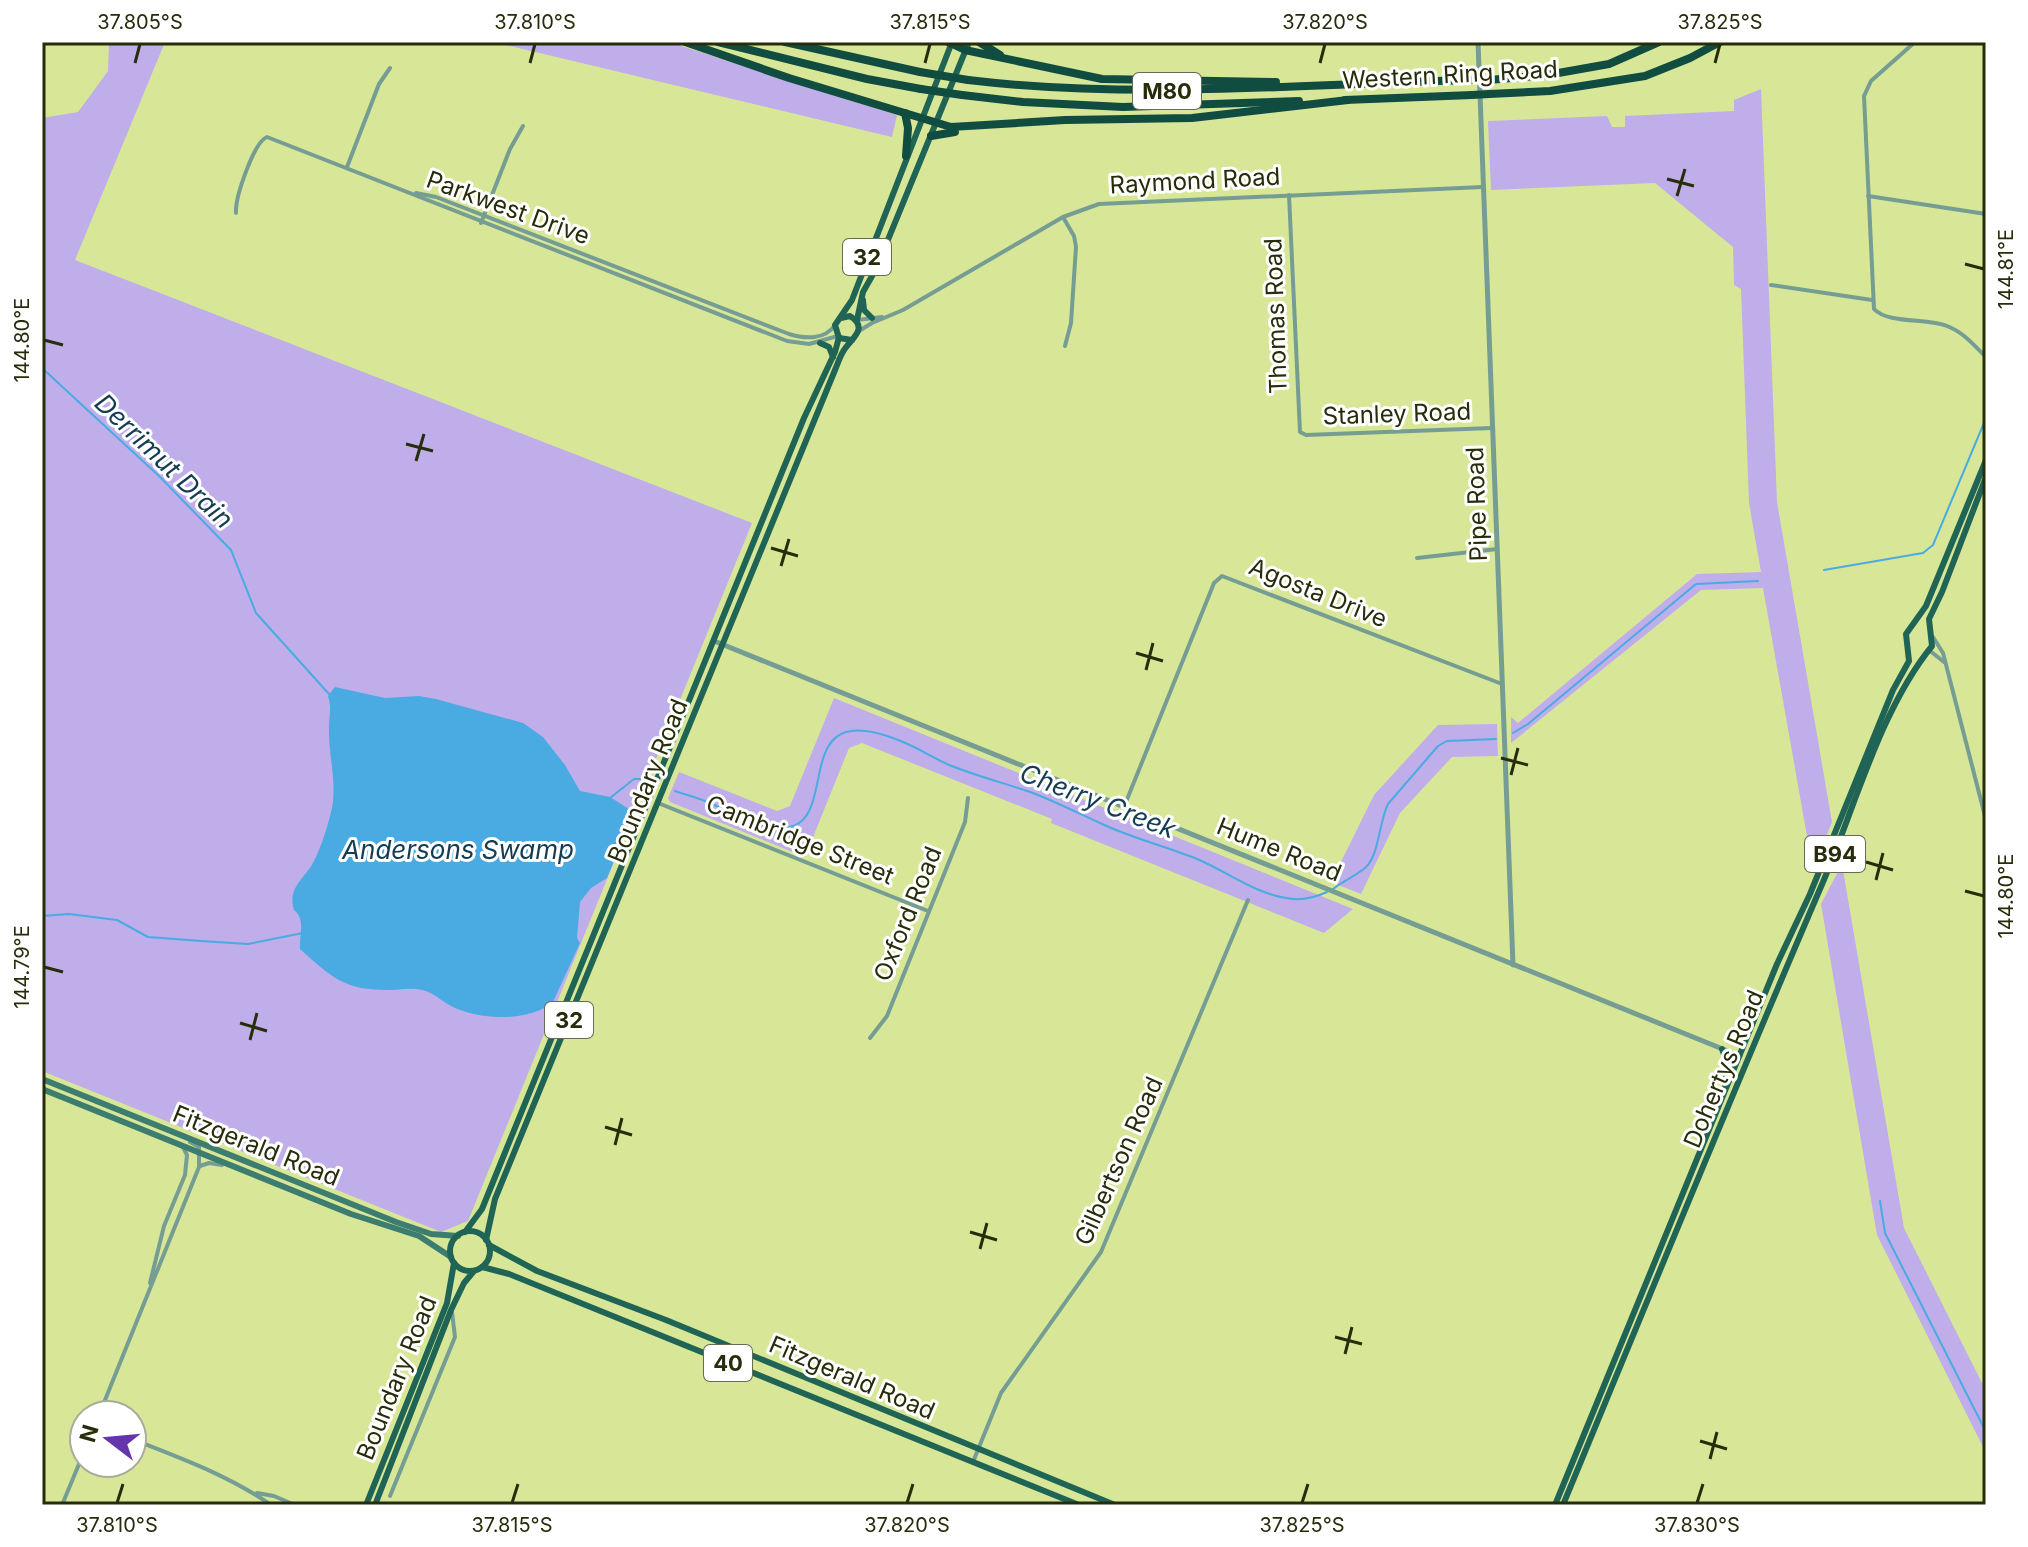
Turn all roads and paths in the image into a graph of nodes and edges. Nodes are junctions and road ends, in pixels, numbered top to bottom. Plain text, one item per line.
1 (685, 42) edge
2 (718, 42) edge
3 (785, 42) edge
4 (979, 42) edge
5 (1478, 42) edge
6 (1650, 42) edge
7 (1659, 42) edge
8 (1709, 42) edge
9 (1720, 42) edge
10 (1915, 42) edge
11 (950, 43) edge
12 (967, 46) edge
13 (1012, 60) junction
14 (1609, 64) junction
15 (390, 68) dead end
16 (1613, 81) junction
17 (1328, 84) junction
18 (1348, 100) junction
19 (905, 113) junction
20 (921, 118) junction
21 (936, 124) junction
22 (523, 126) dead end
23 (979, 127) junction
24 (931, 136) junction
25 (906, 156) junction
26 (347, 167) junction
27 (1483, 187) junction
28 (410, 192) junction
29 (1289, 195) junction
30 (1868, 196) junction
31 (236, 213) dead end
32 (1986, 214) edge
33 (484, 216) junction
34 (1063, 217) junction
35 (481, 223) junction
36 (1771, 285) dead end
37 (863, 292) junction
38 (1872, 300) junction
39 (726, 314) junction
40 (888, 316) junction
41 (841, 318) junction
42 (872, 318) junction
43 (857, 320) junction
44 (835, 325) junction
45 (859, 331) junction
46 (838, 337) junction
47 (852, 340) junction
48 (820, 343) junction
49 (1065, 346) dead end
50 (833, 357) junction
51 (1986, 357) edge
52 (1492, 428) junction
53 (1303, 434) joint
54 (1986, 460) edge
55 (1986, 477) edge
56 (1497, 549) junction
57 (1417, 558) dead end
58 (1911, 629) junction
59 (1931, 634) junction
60 (714, 641) junction
61 (723, 645) junction
62 (1908, 649) junction
63 (1928, 651) junction
64 (1945, 664) junction
65 (1502, 684) junction
66 (968, 798) dead end
67 (649, 799) junction
68 (658, 803) junction
69 (1124, 807) junction
70 (1986, 820) edge
71 (1248, 900) dead end
72 (928, 911) junction
73 (1513, 965) junction
74 (870, 1038) dead end
75 (1722, 1049) junction
76 (1744, 1058) junction
77 (42, 1079) edge
78 (42, 1089) edge
79 (1717, 1112) junction
80 (172, 1132) junction
81 (182, 1145) junction
82 (200, 1152) junction
83 (233, 1166) junction
84 (199, 1167) junction
85 (164, 1226) junction
86 (175, 1229) junction
87 (462, 1234) junction
88 (487, 1242) junction
89 (453, 1260) junction
90 (478, 1269) junction
91 (147, 1297) junction
92 (451, 1310) junction
93 (1624, 1345) junction
94 (732, 1347) junction
95 (726, 1363) junction
96 (106, 1399) edge
97 (148, 1445) edge
98 (977, 1449) junction
99 (1579, 1458) junction
100 (973, 1462) junction
101 (402, 1467) junction
102 (389, 1469) junction
103 (73, 1479) edge
104 (255, 1493) junction
105 (390, 1496) dead end
106 (62, 1505) edge
107 (271, 1505) edge
108 (295, 1505) edge
109 (366, 1505) edge
110 (375, 1505) edge
111 (1079, 1505) edge
112 (1115, 1505) edge
113 (1555, 1505) edge
114 (1563, 1505) edge

1 - 19 highway
2 - 18 highway, Western Ring Road / M80, bridge
3 - 17 highway, Western Ring Road / M80, bridge
4 - 13 highway
5 - 27 street, Pipe Road
6 - 14 highway
7 - 14 highway
8 - 16 highway
9 - 16 highway
10 - 30 street
11 - 12 highway
11 - 20 main road, 32
12 - 13 highway
12 - 21 main road, 32
13 - 17 highway
14 - 17 highway, Western Ring Road / M80, bridge
15 - 26 street
16 - 18 highway, Western Ring Road / M80, bridge
18 - 23 highway
19 - 20 highway
19 - 25 highway
20 - 21 highway
20 - 25 main road, 32
21 - 23 highway
21 - 24 main road, 32
22 - 33 street
23 - 24 highway
24 - 37 main road, 32
25 - 41 main road, 32
26 - 28 street
26 - 31 street
27 - 29 street, Raymond Road
27 - 52 street, Pipe Road
28 - 33 street, Parkwest Drive
28 - 35 street, Parkwest Drive
29 - 34 street, Raymond Road
29 - 53 street, Thomas Road
30 - 32 street
30 - 38 street
33 - 35 street
33 - 39 street, Parkwest Drive
34 - 40 street, Raymond Road
34 - 49 street
35 - 39 street, Parkwest Drive
36 - 38 street
37 - 42 main road
37 - 43 main road, 32
38 - 51 street
39 - 44 street, Parkwest Drive
39 - 48 street, Parkwest Drive
40 - 42 street, Raymond Road
40 - 45 street, Raymond Road
41 - 43 main road
41 - 44 main road, 32
42 - 43 street, Raymond Road
43 - 45 main road, 32
44 - 46 main road
45 - 47 main road, 32
46 - 47 main road
46 - 48 street, Parkwest Drive
46 - 50 main road, Boundary Road / 32
47 - 61 main road, Boundary Road / 32
48 - 50 main road
50 - 60 main road, Boundary Road / 32
52 - 53 street, Stanley Road
52 - 56 street, Pipe Road
54 - 58 main road, B94
55 - 59 main road, B94
56 - 57 street
56 - 65 street, Pipe Road
58 - 59 main road
58 - 62 main road, B94
59 - 63 main road, B94
59 - 64 street
60 - 61 street, Hume Road
60 - 67 main road, Boundary Road / 32
61 - 68 main road, Boundary Road / 32
61 - 69 street, Hume Road
62 - 63 main road
62 - 76 main road, Dohertys Road / B94
63 - 64 street
63 - 76 main road, Dohertys Road / B94
64 - 70 street
65 - 69 street, Agosta Drive
65 - 73 street, Pipe Road
66 - 72 street, Oxford Road
67 - 68 main road
67 - 87 main road, Boundary Road / 32
68 - 72 street, Cambridge Street
68 - 88 main road, Boundary Road / 32
69 - 73 street, Hume Road
71 - 98 street, Gilbertson Road
72 - 74 street, Oxford Road
73 - 75 street, Hume Road
75 - 76 street, Hume Road
75 - 79 main road
76 - 79 main road, Dohertys Road / B94
76 - 93 main road, Dohertys Road / B94
77 - 80 main road, Fitzgerald Road
78 - 81 main road, Fitzgerald Road
79 - 93 main road, Dohertys Road / B94
80 - 82 street
80 - 87 main road, Fitzgerald Road
81 - 82 main road, Fitzgerald Road
81 - 85 street
82 - 83 main road, Fitzgerald Road
82 - 84 street
83 - 84 street
83 - 89 main road, Fitzgerald Road
84 - 86 street
85 - 86 street
85 - 91 street
86 - 91 street
87 - 88 main road, 40
87 - 89 main road
88 - 90 main road
88 - 94 main road, Fitzgerald Road / 40
89 - 90 main road, 40
89 - 109 main road, Boundary Road
90 - 92 main road, Boundary Road
90 - 95 main road, Fitzgerald Road / 40
91 - 96 street
92 - 101 street, Boundary Road
92 - 102 main road, Boundary Road
93 - 99 main road, Dohertys Road / B94
94 - 95 main road
94 - 98 main road, Fitzgerald Road / 40
95 - 100 main road, Fitzgerald Road / 40
97 - 104 street
98 - 100 street, Gilbertson Road
98 - 112 main road, Fitzgerald Road / 40
99 - 113 main road, Dohertys Road / B94
99 - 114 main road, Dohertys Road / B94
100 - 111 main road, Fitzgerald Road / 40
101 - 102 street, Boundary Road
101 - 105 street, Boundary Road
102 - 110 main road, Boundary Road
103 - 106 street
104 - 107 street
104 - 108 street

